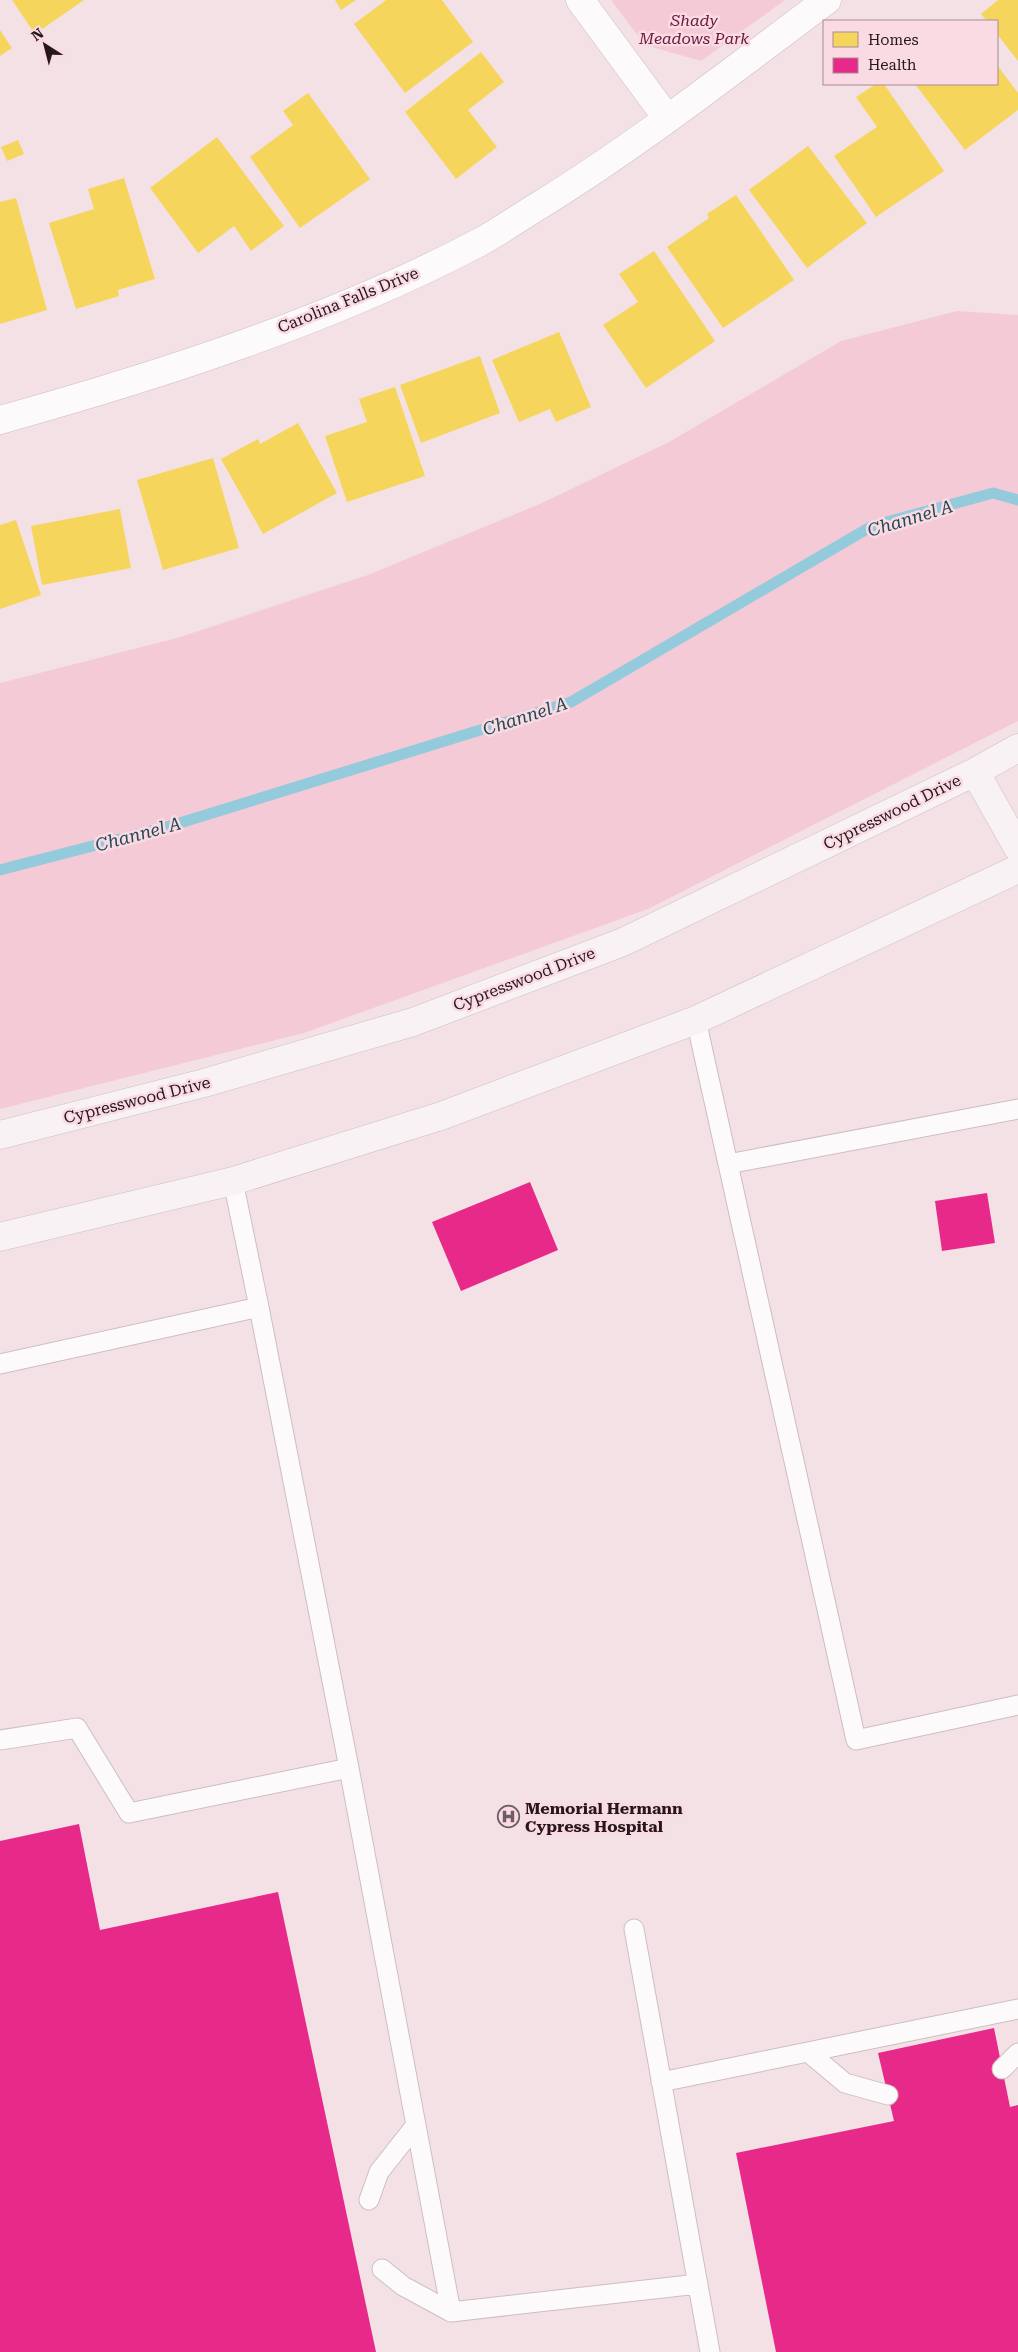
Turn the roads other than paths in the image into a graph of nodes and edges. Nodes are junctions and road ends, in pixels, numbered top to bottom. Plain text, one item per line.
1 (580, 0) edge
2 (827, 0) edge
3 (667, 118) junction
4 (0, 420) edge
5 (1018, 748) edge
6 (975, 772) junction
7 (1018, 848) edge
8 (1018, 869) edge
9 (696, 1020) junction
10 (1018, 1110) edge
11 (0, 1135) edge
12 (728, 1164) junction
13 (233, 1181) junction
14 (0, 1237) edge
15 (259, 1307) junction
16 (0, 1364) edge
17 (1018, 1705) edge
18 (0, 1740) edge
19 (349, 1768) junction
20 (634, 1928) dead end
21 (1018, 2009) edge
22 (808, 2052) junction
23 (1018, 2053) edge
24 (1002, 2069) dead end
25 (662, 2082) junction
26 (888, 2095) dead end
27 (416, 2125) junction
28 (369, 2200) dead end
29 (382, 2269) dead end
30 (698, 2284) junction
31 (451, 2312) junction
32 (710, 2352) edge

1 - 3 street
2 - 3 street, Carolina Falls Drive
3 - 4 street, Carolina Falls Drive
5 - 6 main road, Cypresswood Drive
6 - 7 main road
6 - 11 main road, Cypresswood Drive
8 - 9 main road
9 - 12 lane
9 - 13 main road
10 - 12 lane
12 - 17 lane
13 - 14 main road
13 - 15 lane
15 - 16 lane
15 - 19 lane
18 - 19 lane
19 - 27 lane
20 - 25 lane
21 - 22 lane
22 - 25 lane
22 - 26 lane
23 - 24 lane
25 - 30 lane
27 - 28 lane
27 - 31 lane
29 - 31 lane
30 - 31 lane
30 - 32 lane

